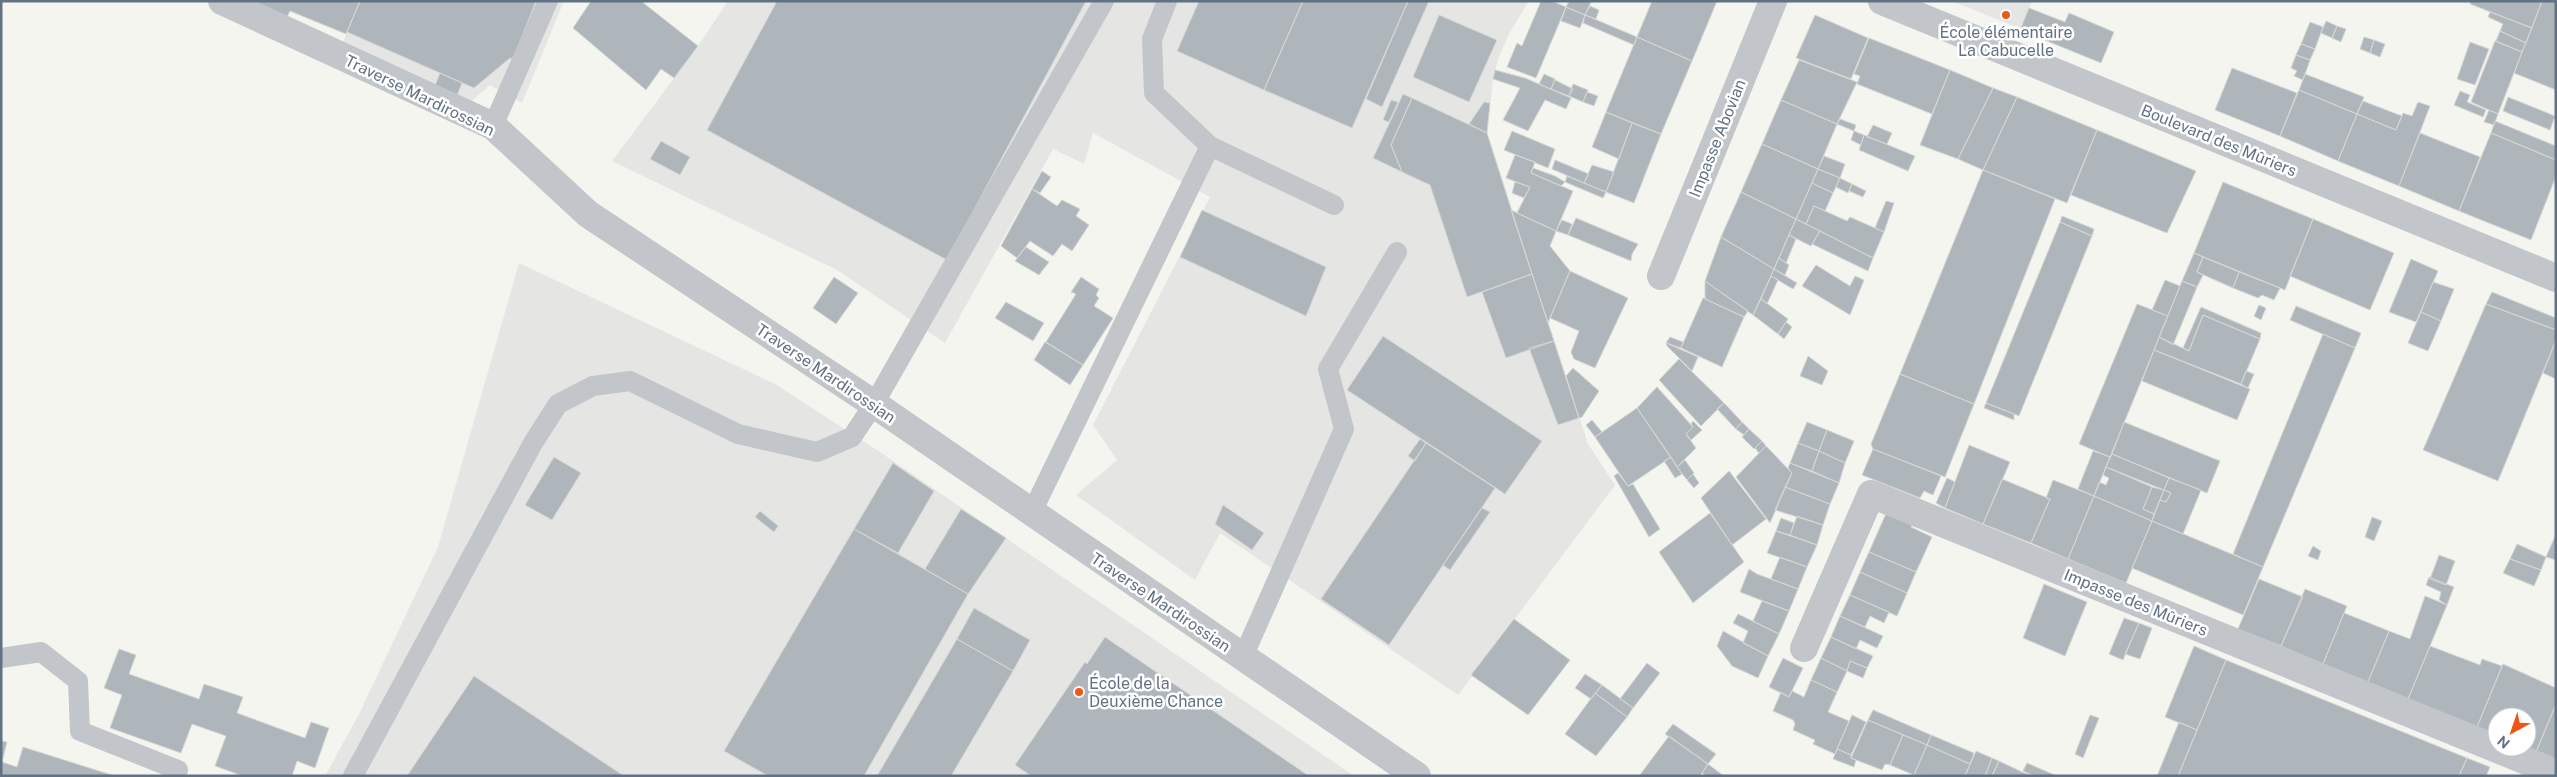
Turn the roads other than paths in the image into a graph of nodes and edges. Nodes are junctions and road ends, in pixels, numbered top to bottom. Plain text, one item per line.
1 (222, 1) edge
2 (548, 1) edge
3 (1104, 1) edge
4 (1167, 1) edge
5 (1773, 1) edge
6 (1882, 1) edge
7 (493, 126) junction
8 (1210, 146) junction
9 (1334, 205) dead end
10 (1397, 252) dead end
11 (1661, 276) dead end
12 (2556, 278) edge
13 (874, 404) junction
14 (1031, 514) junction
15 (1804, 648) dead end
16 (1243, 657) junction
17 (1, 658) edge
18 (2556, 772) edge
19 (176, 776) edge
20 (353, 776) edge
21 (1417, 776) edge

1 - 7 street, Traverse Mardirossian
2 - 7 lane
3 - 13 lane
4 - 8 lane
5 - 11 street, Impasse Abovian
6 - 12 street, Boulevard des Mûriers
7 - 13 street, Traverse Mardirossian
8 - 9 lane
8 - 14 lane
10 - 16 lane
13 - 14 street, Traverse Mardirossian
13 - 20 lane
14 - 16 street, Traverse Mardirossian
15 - 18 street, Impasse des Mûriers
16 - 21 street, Traverse Mardirossian
17 - 19 lane

